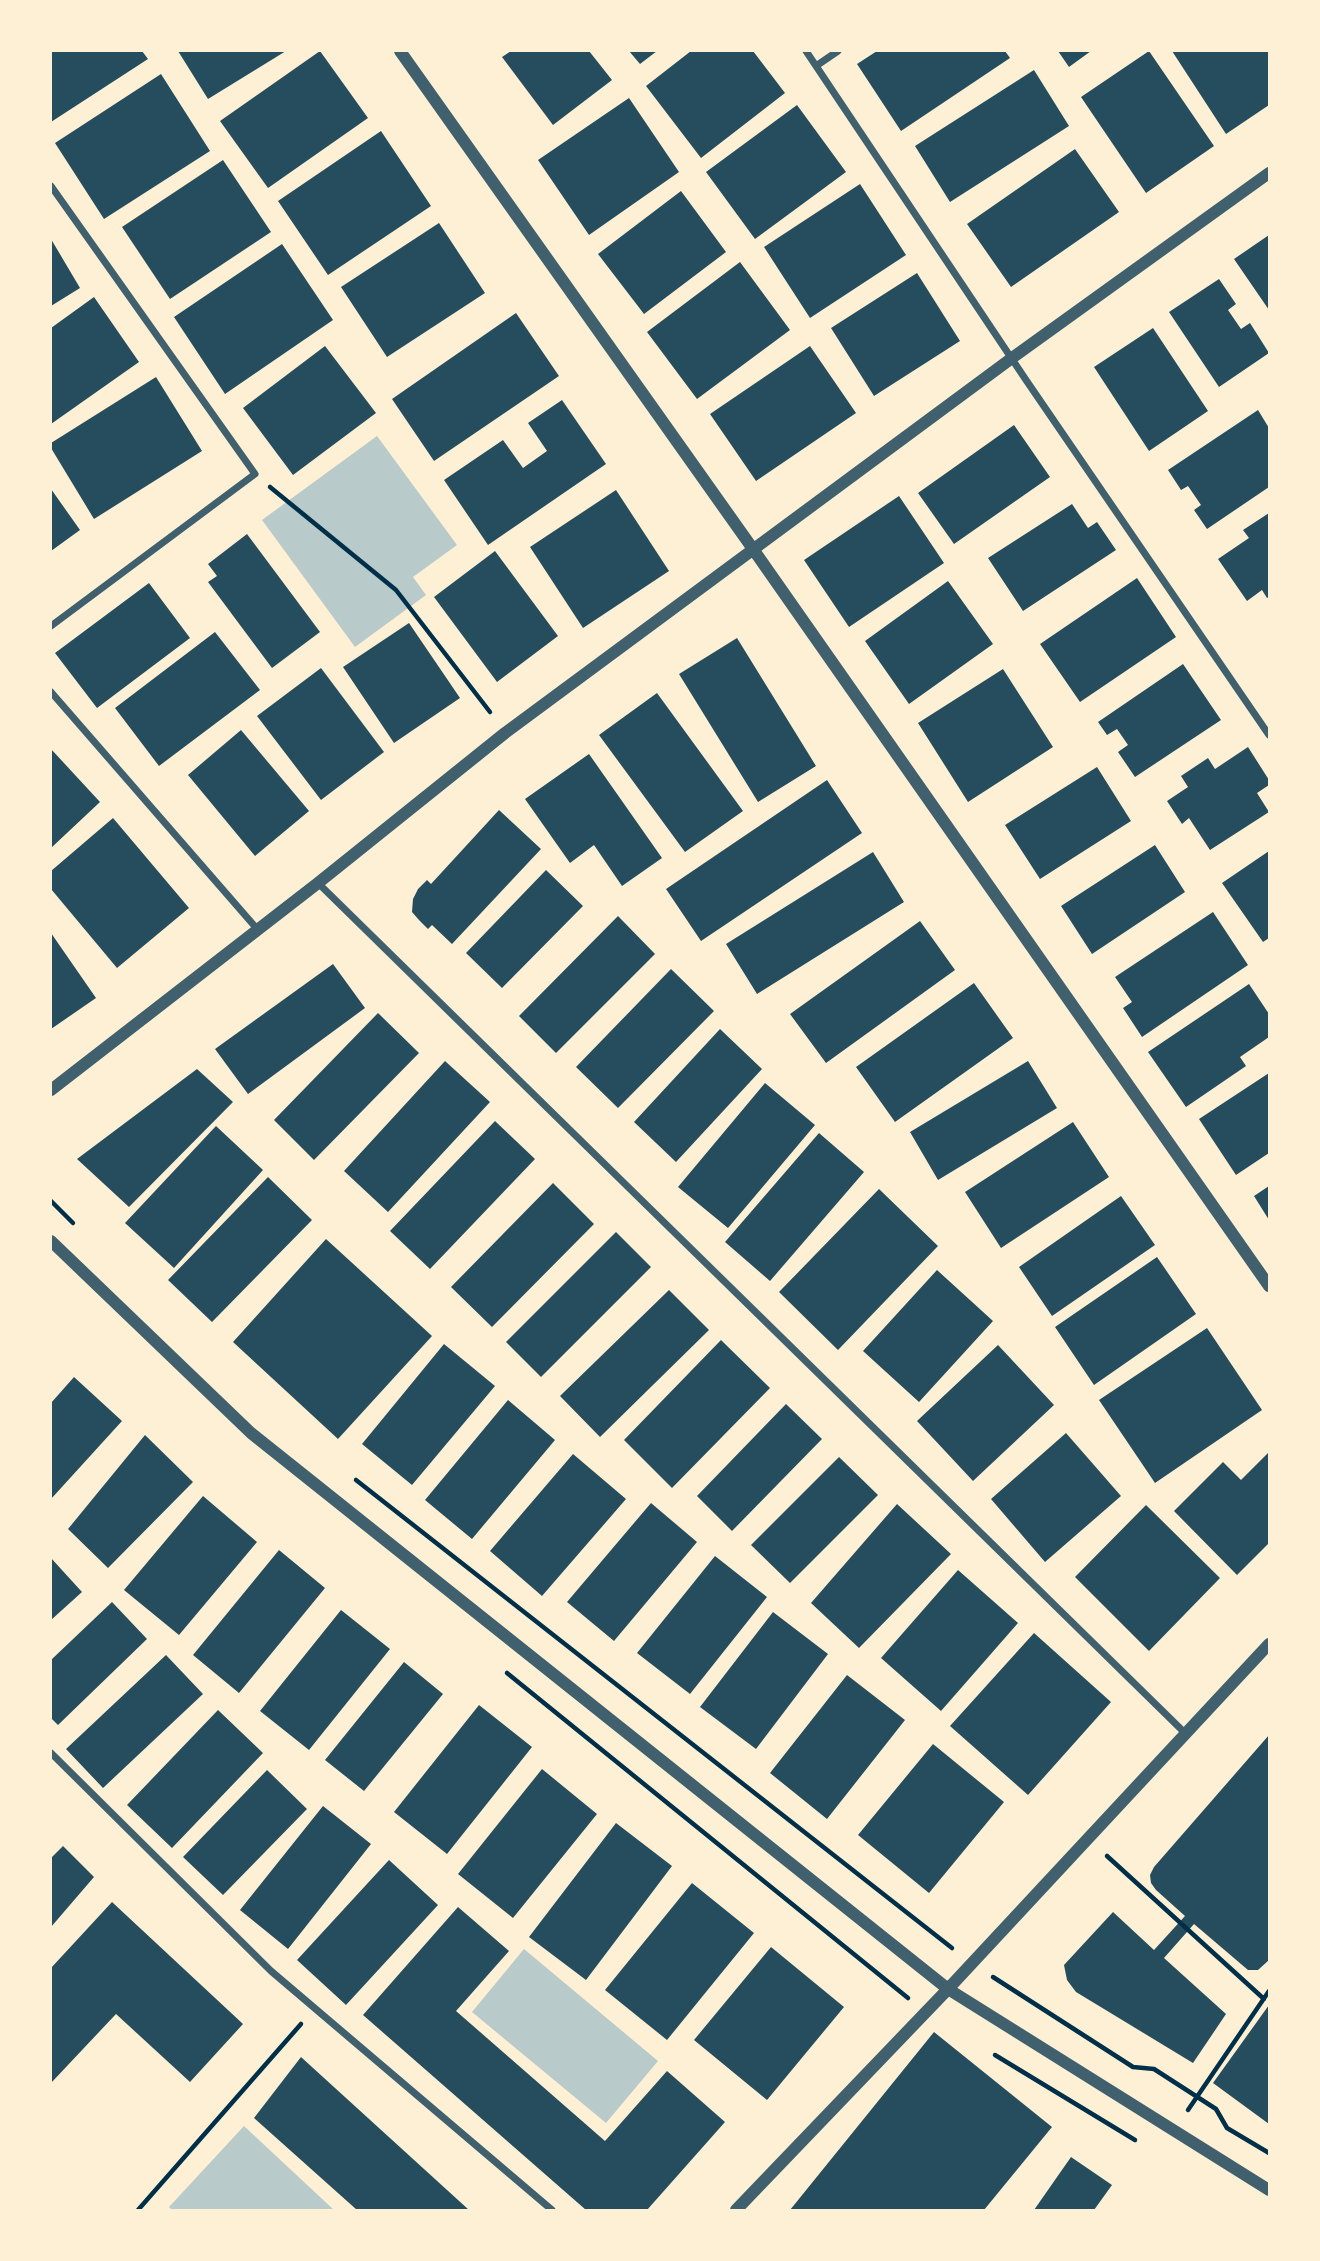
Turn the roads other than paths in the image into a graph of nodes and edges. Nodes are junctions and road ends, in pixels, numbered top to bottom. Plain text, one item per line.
1 (400, 51) edge
2 (806, 51) edge
3 (838, 51) edge
4 (816, 66) junction
5 (1269, 173) edge
6 (51, 187) edge
7 (1012, 358) junction
8 (753, 549) junction
9 (51, 626) edge
10 (51, 692) edge
11 (1269, 735) edge
12 (318, 883) junction
13 (258, 930) junction
14 (51, 1090) edge
15 (51, 1241) edge
16 (1269, 1286) edge
17 (1269, 1644) edge
18 (1185, 1734) junction
19 (51, 1753) edge
20 (948, 1989) junction
21 (1269, 2190) edge
22 (552, 2210) edge
23 (736, 2210) edge

1 - 8 street
2 - 4 street
3 - 4 street
4 - 7 street
5 - 7 street
6 - 9 street
7 - 8 street
7 - 11 street
8 - 12 street
8 - 16 street
10 - 13 street
12 - 13 street
12 - 18 street
13 - 14 street
15 - 20 street
17 - 18 street
18 - 20 street
19 - 22 street
20 - 21 street
20 - 23 street

